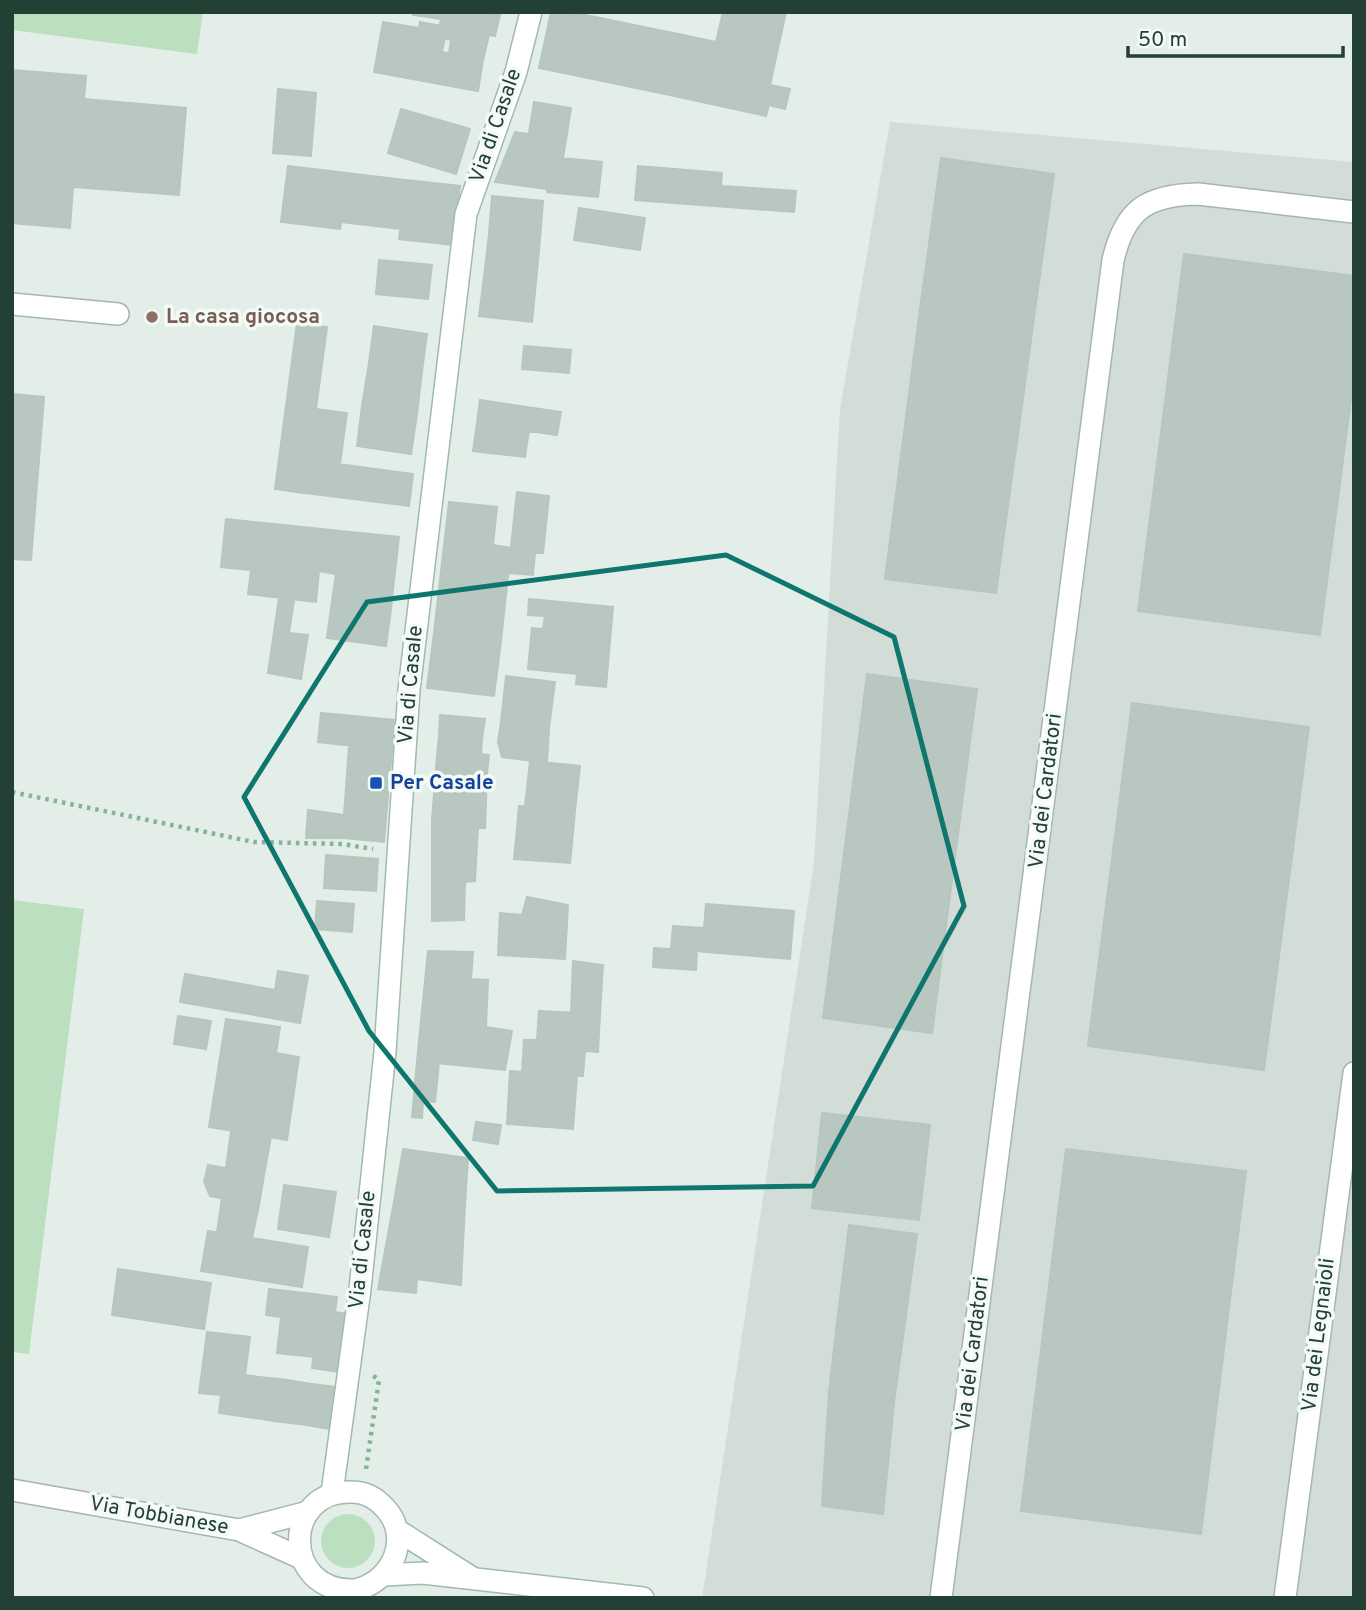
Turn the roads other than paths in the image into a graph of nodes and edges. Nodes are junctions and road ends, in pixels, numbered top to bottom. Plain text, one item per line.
1 (531, 12) edge
2 (1354, 212) edge
3 (12, 304) edge
4 (118, 314) dead end
5 (1354, 1073) edge
6 (12, 1490) edge
7 (332, 1493) junction
8 (308, 1512) junction
9 (239, 1530) junction
10 (397, 1530) junction
11 (307, 1567) junction
12 (384, 1575) junction
13 (473, 1578) junction
14 (353, 1594) edge
15 (313, 1598) edge
16 (643, 1598) edge
17 (941, 1598) edge
18 (1285, 1598) edge

1 - 7 street, Via di Casale
2 - 17 street, Via dei Cardatori
3 - 4 street
5 - 18 street, Via dei Legnaioli
6 - 9 street, Via Tobbianese
7 - 8 street
7 - 10 street
8 - 9 street
8 - 11 street
9 - 11 street, Via Tobbianese
10 - 12 street
10 - 13 street
11 - 14 street
11 - 15 street
12 - 13 street
12 - 14 street
13 - 16 street

